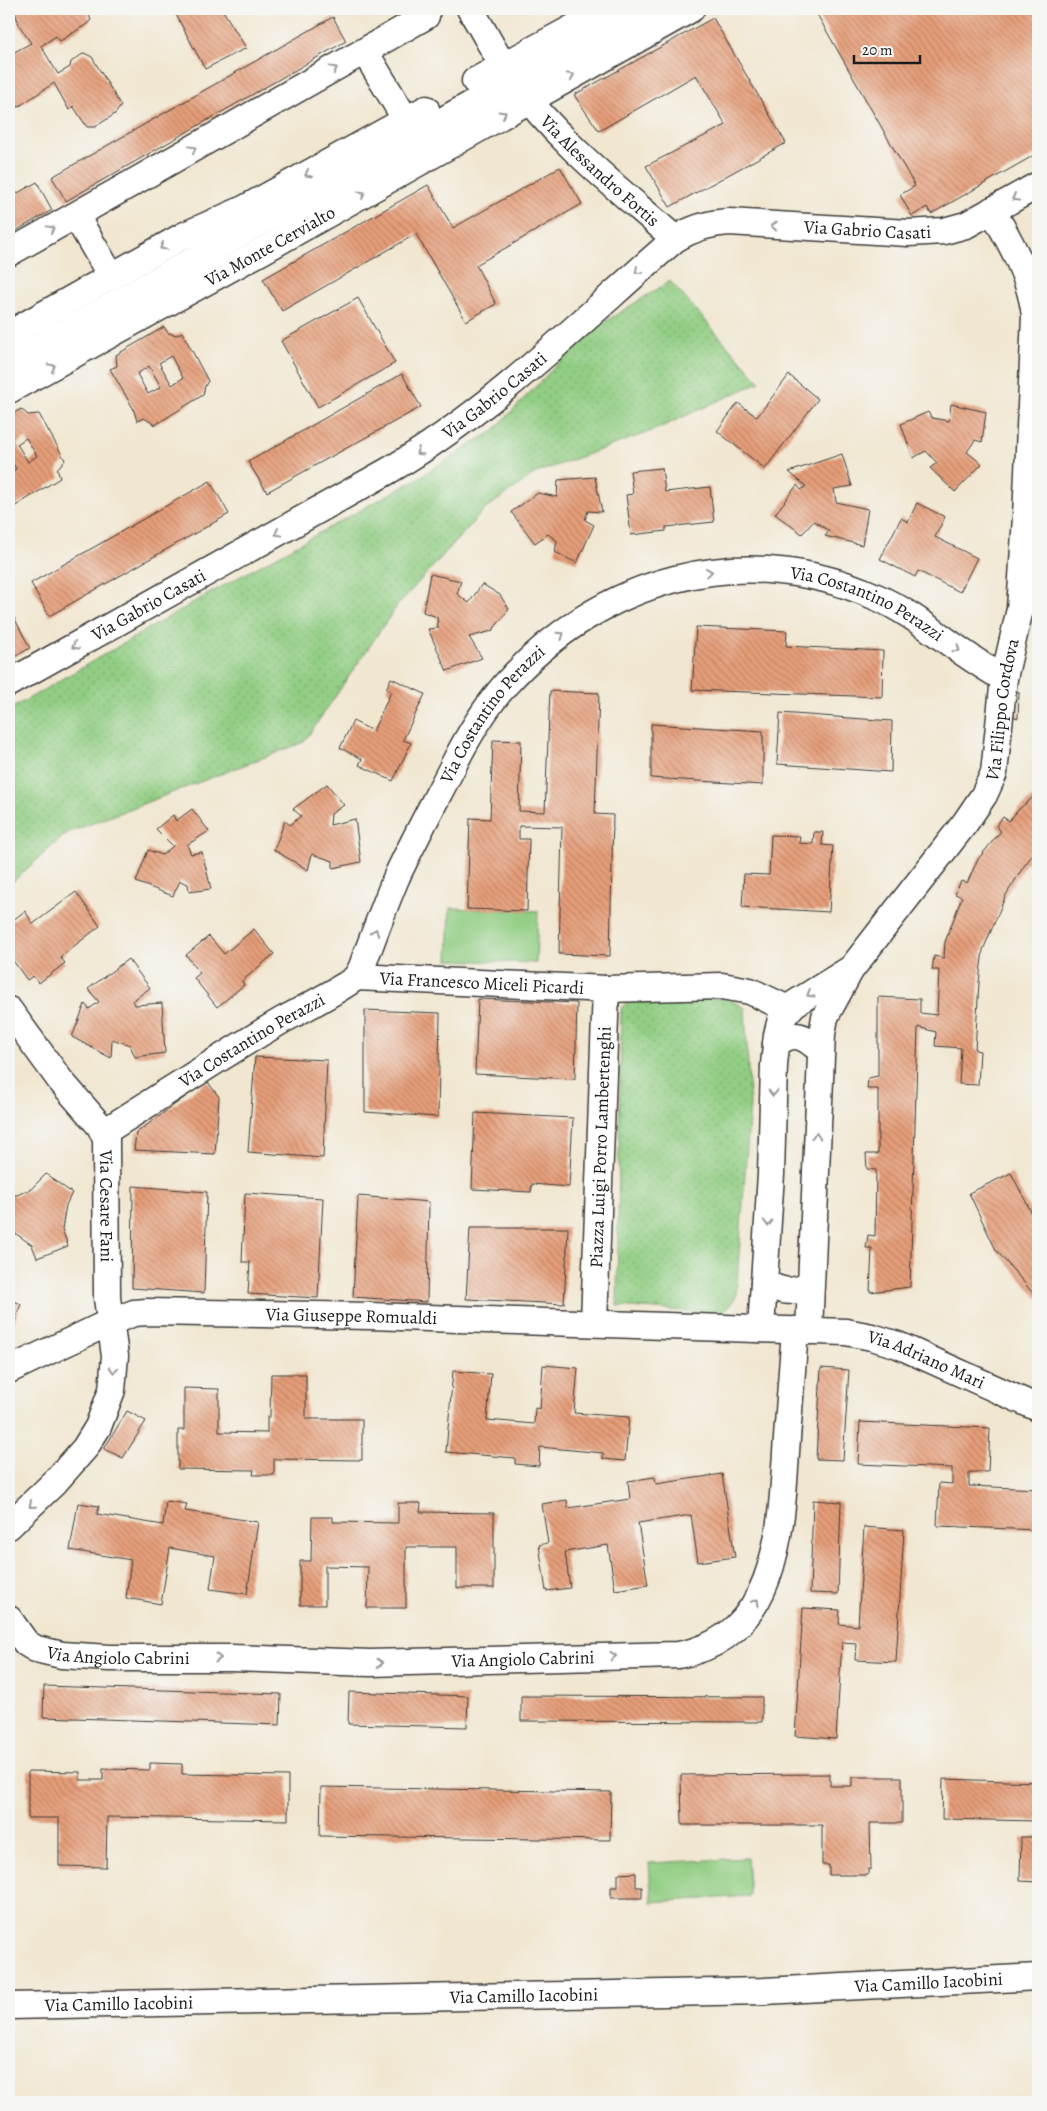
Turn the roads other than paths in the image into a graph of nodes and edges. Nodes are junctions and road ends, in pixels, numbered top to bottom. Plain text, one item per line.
1 (470, 9) edge
2 (608, 9) edge
3 (653, 9) edge
4 (691, 9) edge
5 (426, 16) dead end
6 (365, 52) junction
7 (515, 82) junction
8 (406, 120) junction
9 (1038, 185) edge
10 (992, 210) junction
11 (76, 216) junction
12 (675, 239) junction
13 (9, 253) edge
14 (110, 276) junction
15 (9, 334) edge
16 (9, 363) edge
17 (9, 390) edge
18 (1004, 678) junction
19 (9, 683) edge
20 (852, 968) junction
21 (357, 977) junction
22 (606, 989) junction
23 (788, 1009) junction
24 (9, 1010) edge
25 (776, 1044) junction
26 (820, 1050) junction
27 (104, 1132) junction
28 (764, 1282) junction
29 (810, 1285) junction
30 (110, 1322) junction
31 (594, 1323) junction
32 (761, 1329) junction
33 (802, 1330) junction
34 (9, 1370) edge
35 (1038, 1408) edge
36 (9, 1526) edge
37 (9, 1619) edge
38 (1038, 1977) edge
39 (9, 2006) edge

1 - 7 street, Via Alessandro Fortis
2 - 7 street
3 - 7 street
7 -> 4 street
5 - 6 street
6 - 8 street
11 -> 6 street
7 - 8 street
7 - 12 street, Via Alessandro Fortis
7 - 16 street, Via Monte Cervialto
17 -> 7 street, Via Monte Cervialto
8 -> 14 street
9 -> 10 street, Via Gabrio Casati
10 -> 12 street, Via Gabrio Casati
10 - 18 street, Via Filippo Cordova
13 -> 11 street
11 - 14 street
12 -> 19 street, Via Gabrio Casati
14 - 15 street
18 - 20 street, Via Filippo Cordova
21 -> 18 street, Via Costantino Perazzi
20 -> 23 street, Via Filippo Cordova
20 - 26 street
21 - 22 street, Via Francesco Miceli Picardi
21 - 27 street, Via Costantino Perazzi
22 - 23 street
22 - 31 street, Piazza Luigi Porro Lambertenghi
23 - 25 street
24 - 27 street, Via Cesare Fani
25 - 26 street
25 -> 28 street
29 -> 26 street
27 - 30 street, Via Cesare Fani
28 - 29 street
28 - 32 street
29 - 33 street
30 - 31 street, Via Giuseppe Romualdi
30 - 34 street
30 -> 36 street
31 - 32 street
32 - 33 street
33 - 35 street, Via Adriano Mari
37 -> 33 street, Via Angiolo Cabrini
38 - 39 street, Via Camillo Iacobini

